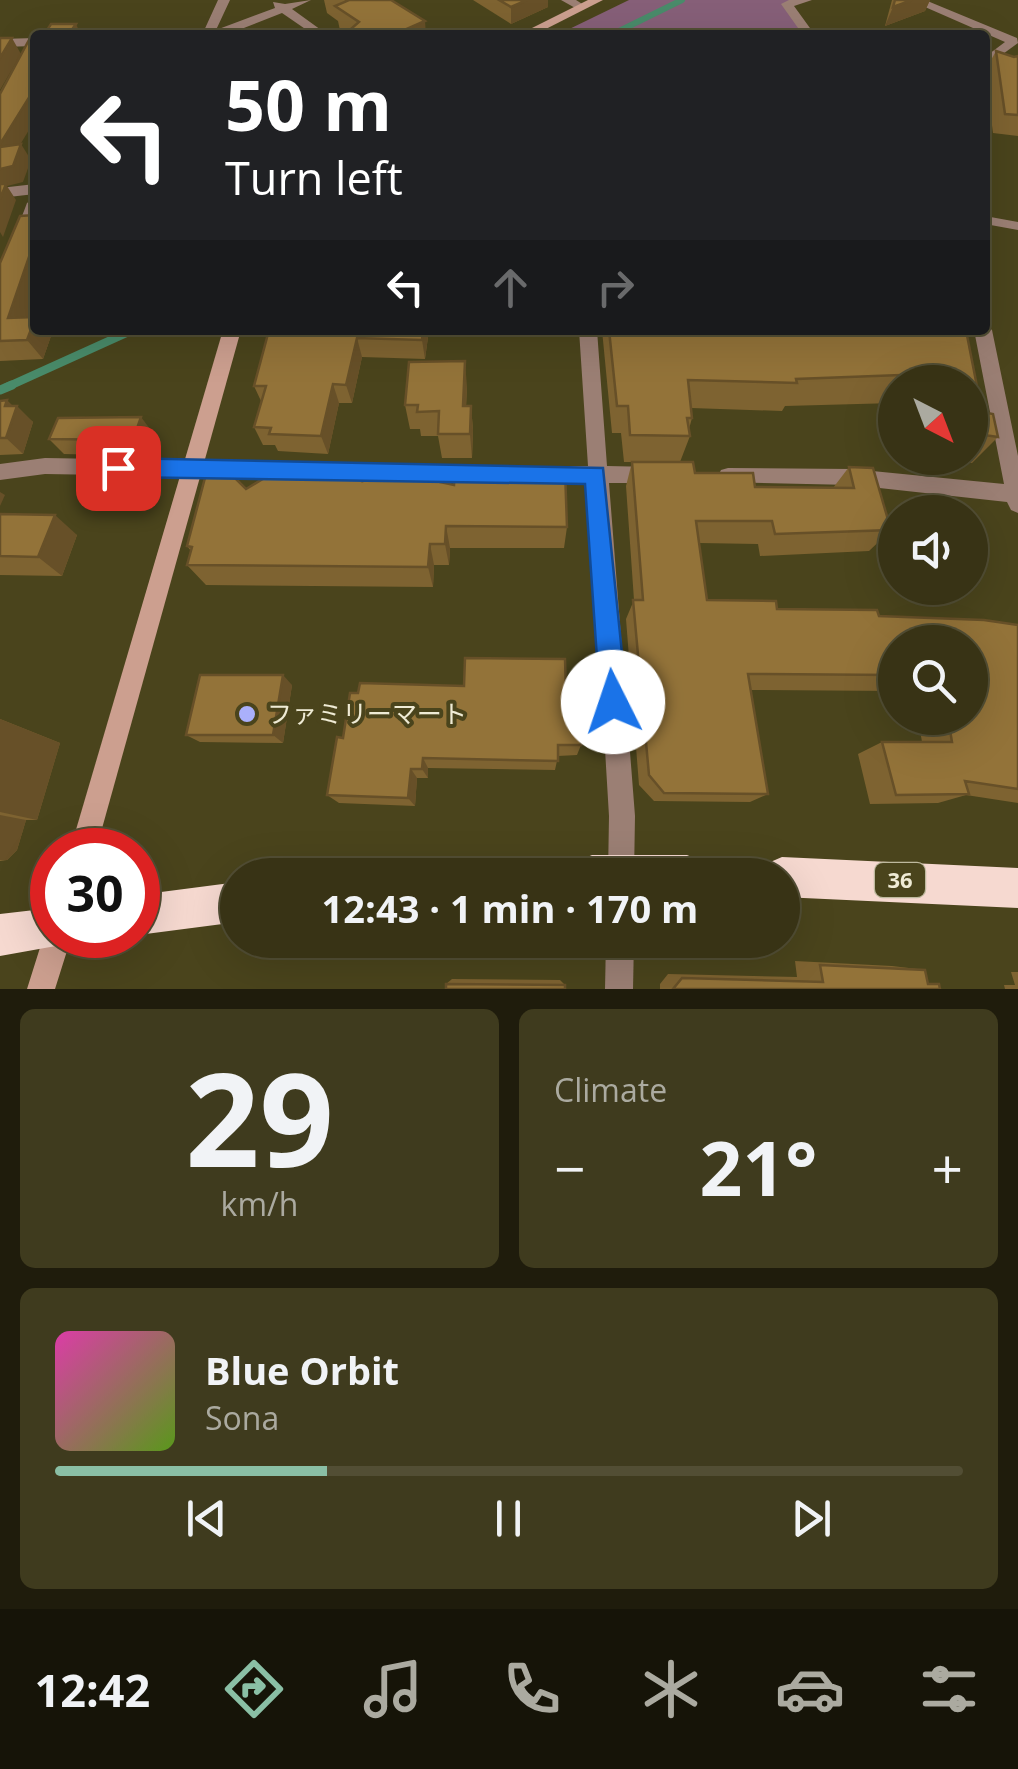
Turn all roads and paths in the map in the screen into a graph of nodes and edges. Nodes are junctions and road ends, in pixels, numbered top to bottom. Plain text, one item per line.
1 (224, 0) edge
2 (271, 0) edge
3 (305, 0) edge
4 (568, 0) edge
5 (597, 0) edge
6 (806, 0) edge
7 (915, 0) edge
8 (284, 8) junction
9 (581, 8) junction
10 (214, 30) edge
11 (225, 30) edge
12 (315, 30) edge
13 (535, 30) edge
14 (805, 30) edge
15 (989, 30) edge
16 (990, 30) edge
17 (1016, 41) edge
18 (0, 43) edge
19 (30, 45) edge
20 (30, 55) edge
21 (990, 59) edge
22 (26, 63) edge
23 (30, 190) edge
24 (0, 194) edge
25 (30, 216) edge
26 (990, 221) edge
27 (1018, 226) edge
28 (14, 257) edge
29 (230, 335) edge
30 (588, 335) edge
31 (984, 335) edge
32 (190, 469) junction
33 (0, 472) edge
34 (596, 474) junction
35 (674, 475) edge
36 (714, 476) edge
37 (1017, 499) edge
38 (89, 828) edge
39 (615, 858) edge
40 (800, 878) edge
41 (1018, 888) edge
42 (220, 904) edge
43 (160, 912) edge
44 (30, 931) edge
45 (0, 936) edge
46 (51, 958) edge
47 (620, 958) edge
48 (41, 989) edge
49 (619, 989) edge

1 - 10 street
2 - 8 street
3 - 8 street
4 - 9 street
5 - 9 street
6 - 14 street
7 - 15 street
8 - 11 street
8 - 12 street
9 - 13 street
16 - 17 street
17 - 21 street
18 - 19 street
20 - 22 street
23 - 24 street
25 - 28 street
26 - 27 lane
29 - 32 street
30 - 34 street
31 - 37 street
32 - 33 street
32 - 34 street
32 - 38 street
34 - 35 street
34 - 39 street
36 - 37 street
40 - 41 highway, 36
42 - 43 highway
44 - 45 highway
46 - 48 street
47 - 49 street

